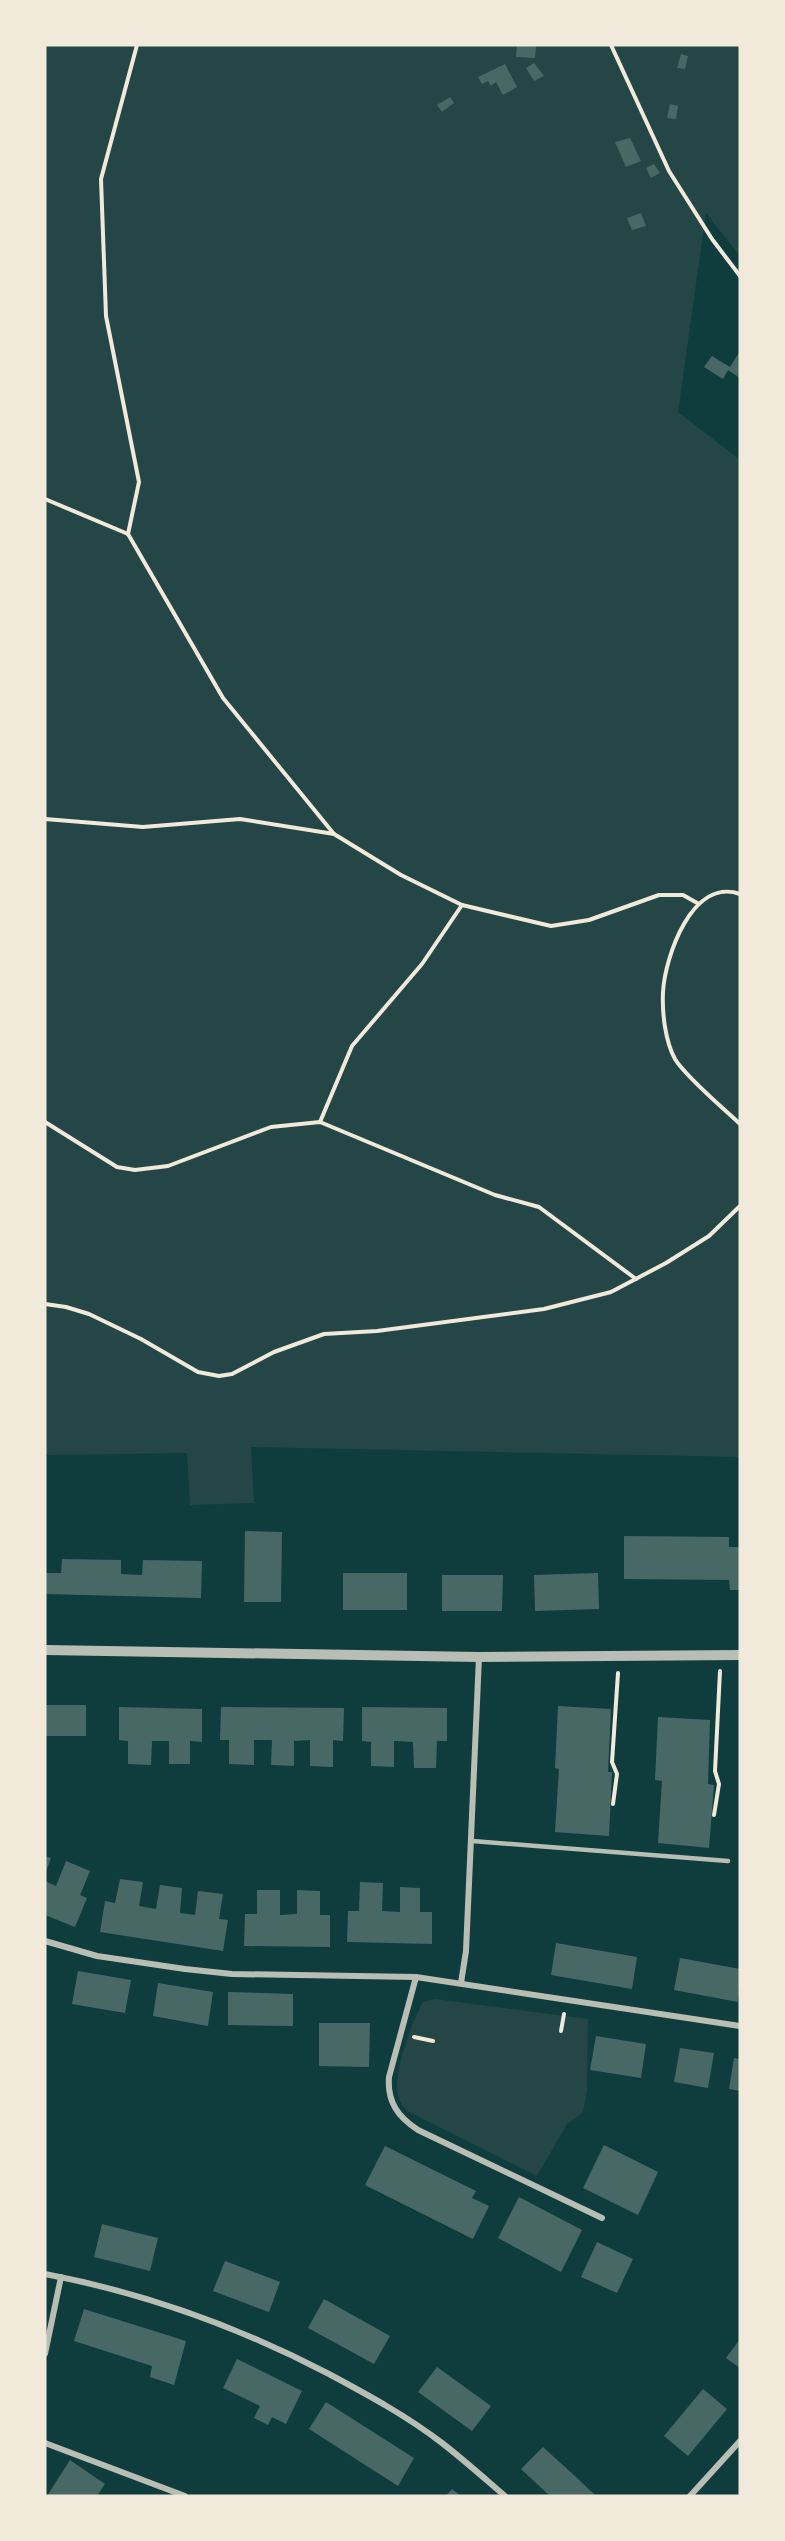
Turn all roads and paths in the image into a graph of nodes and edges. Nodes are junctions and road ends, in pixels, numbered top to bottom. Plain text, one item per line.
1 (137, 45) edge
2 (611, 45) edge
3 (740, 276) edge
4 (45, 500) edge
5 (128, 534) junction
6 (45, 819) edge
7 (334, 834) junction
8 (740, 894) edge
9 (699, 904) junction
10 (462, 906) junction
11 (45, 1122) edge
12 (320, 1122) junction
13 (740, 1124) edge
14 (740, 1206) edge
15 (636, 1279) junction
16 (45, 1304) edge
17 (45, 1650) edge
18 (740, 1655) edge
19 (720, 1656) junction
20 (618, 1657) junction
21 (478, 1658) junction
22 (613, 1804) dead end
23 (714, 1815) dead end
24 (472, 1841) junction
25 (728, 1861) dead end
26 (45, 1941) edge
27 (416, 1977) junction
28 (461, 1983) junction
29 (740, 2026) edge
30 (602, 2218) dead end
31 (45, 2274) edge
32 (62, 2277) junction
33 (45, 2354) edge
34 (740, 2440) edge
35 (45, 2444) edge
36 (185, 2496) edge
37 (505, 2496) edge
38 (690, 2496) edge

1 - 5 path
2 - 3 path
4 - 5 path
5 - 7 path
6 - 7 path
7 - 10 path
8 - 9 path
9 - 10 path
9 - 13 path
10 - 12 path
11 - 12 path
12 - 15 path
14 - 15 path
15 - 16 path
17 - 21 street
18 - 19 street
19 - 20 street
19 - 23 path
20 - 21 street
20 - 22 path
21 - 24 street
24 - 25 lane
24 - 28 street
26 - 27 street
27 - 28 street
27 - 30 street
28 - 29 street
31 - 32 street
32 - 33 street
32 - 37 street
34 - 38 street
35 - 36 street

